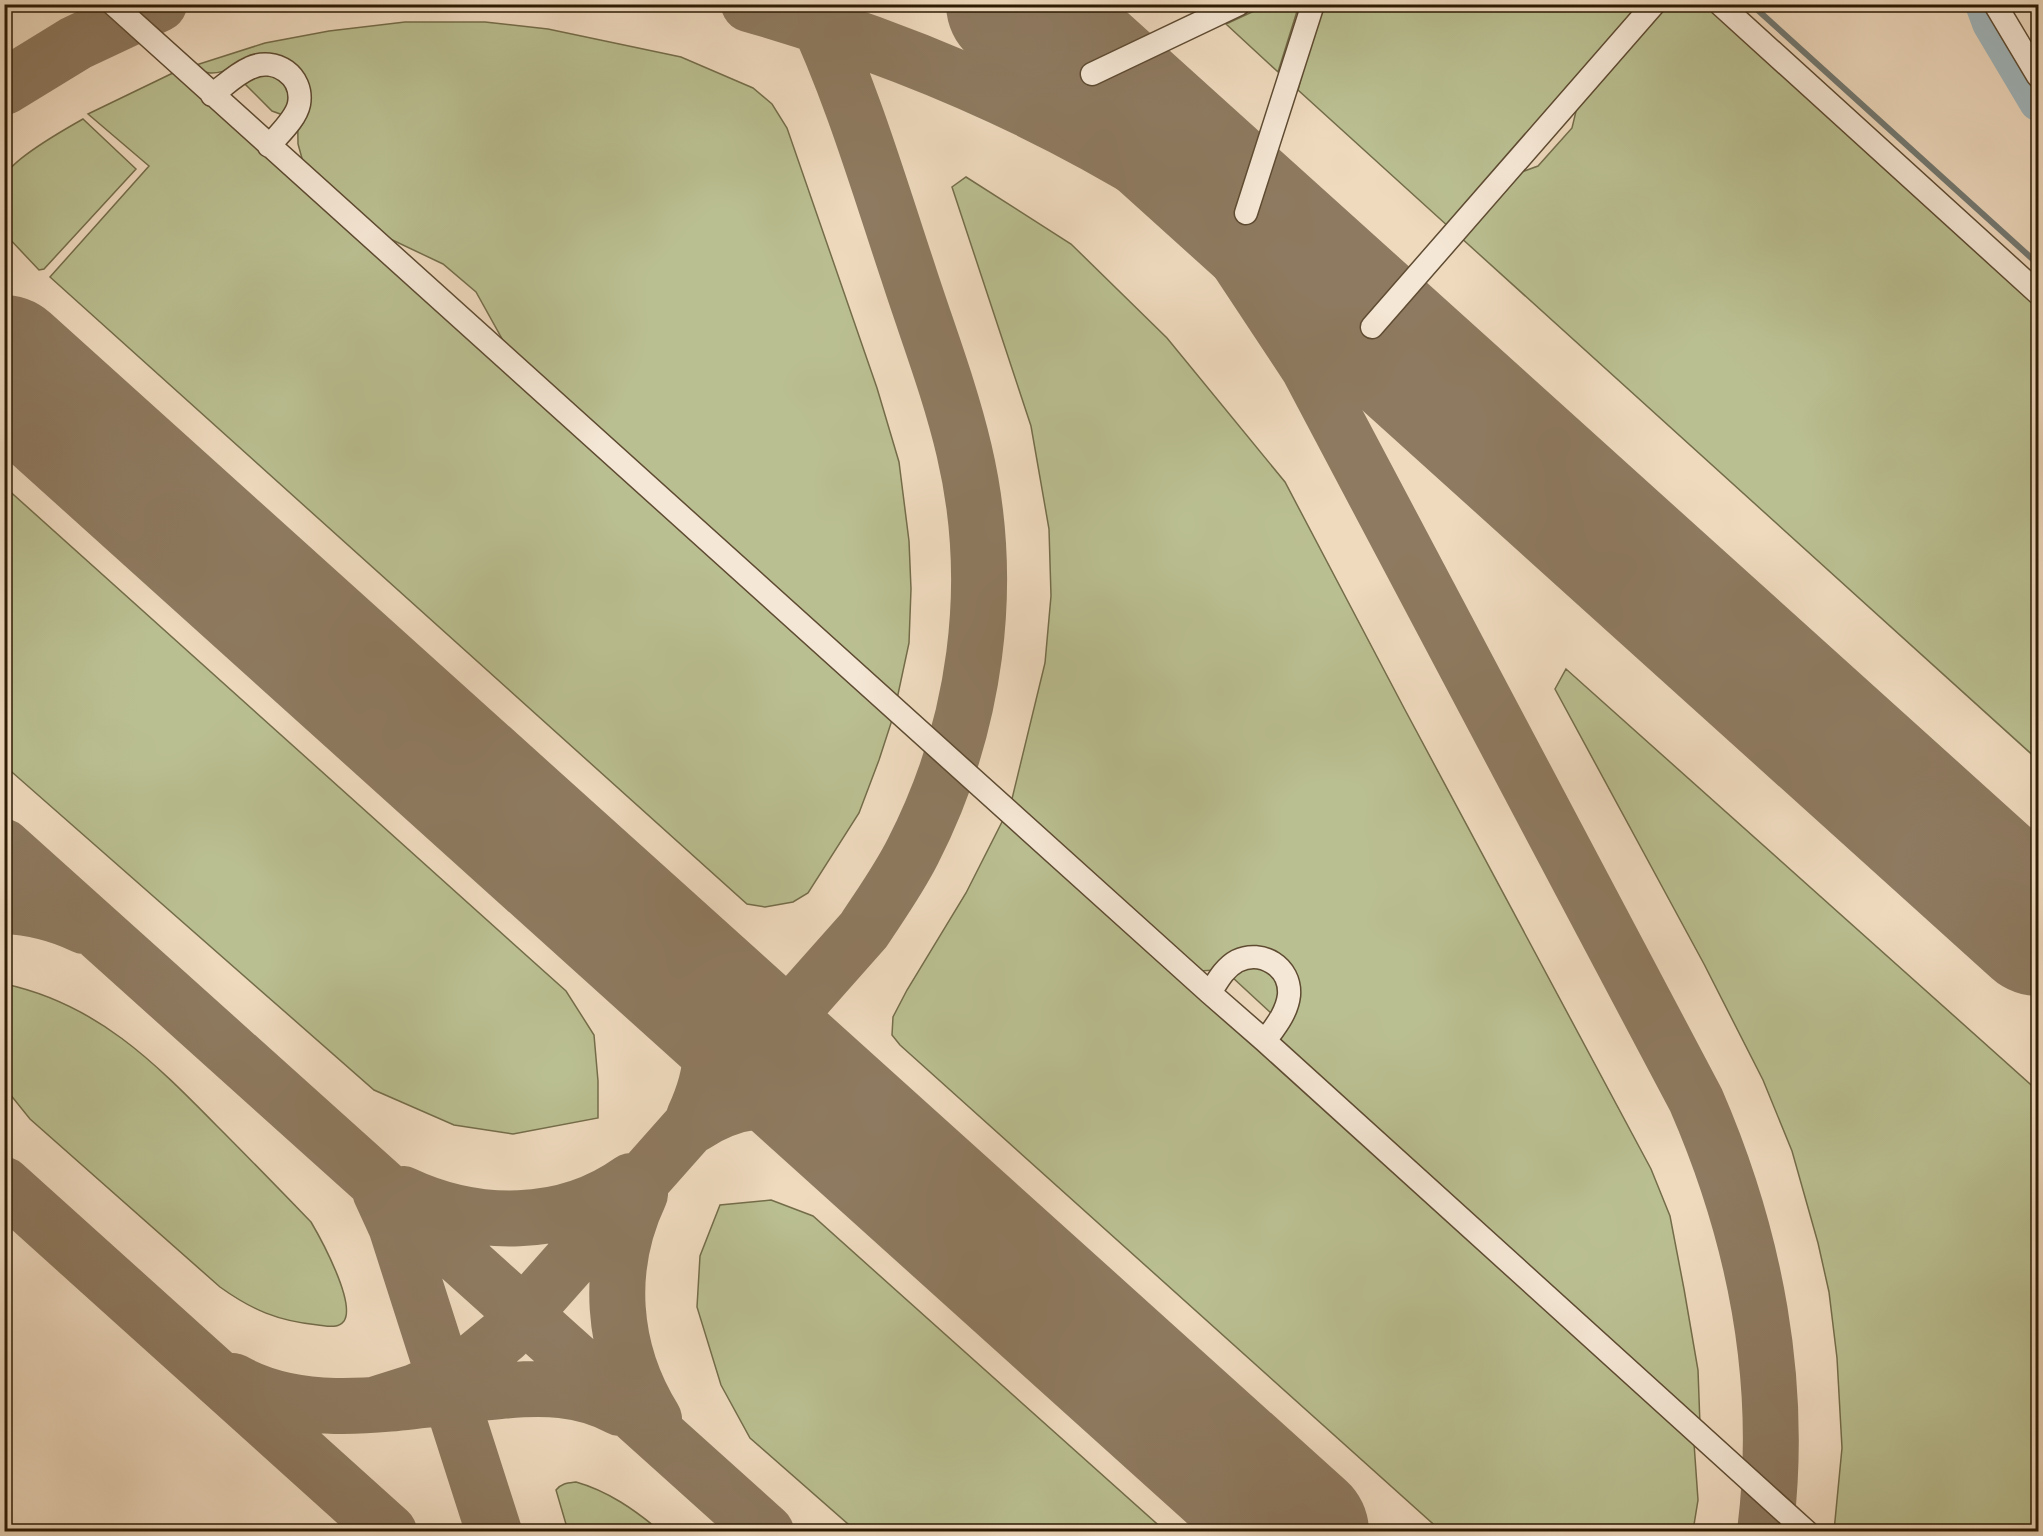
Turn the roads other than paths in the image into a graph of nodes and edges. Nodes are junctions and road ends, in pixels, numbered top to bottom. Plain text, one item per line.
1 (113, 4) edge
2 (1239, 4) edge
3 (1313, 4) edge
4 (1653, 4) edge
5 (1720, 4) edge
6 (1995, 4) edge
7 (1092, 74) dead end
8 (2038, 76) edge
9 (213, 96) junction
10 (269, 146) junction
11 (1246, 213) dead end
12 (2038, 293) edge
13 (1372, 327) dead end
14 (1210, 993) junction
15 (1265, 1041) junction
16 (1807, 1532) edge

1 - 9 street
2 - 7 street
3 - 11 street
4 - 13 street
5 - 12 street
6 - 8 street
9 - 10 street
9 - 10 street
10 - 14 street
14 - 15 street
14 - 15 street
15 - 16 street

